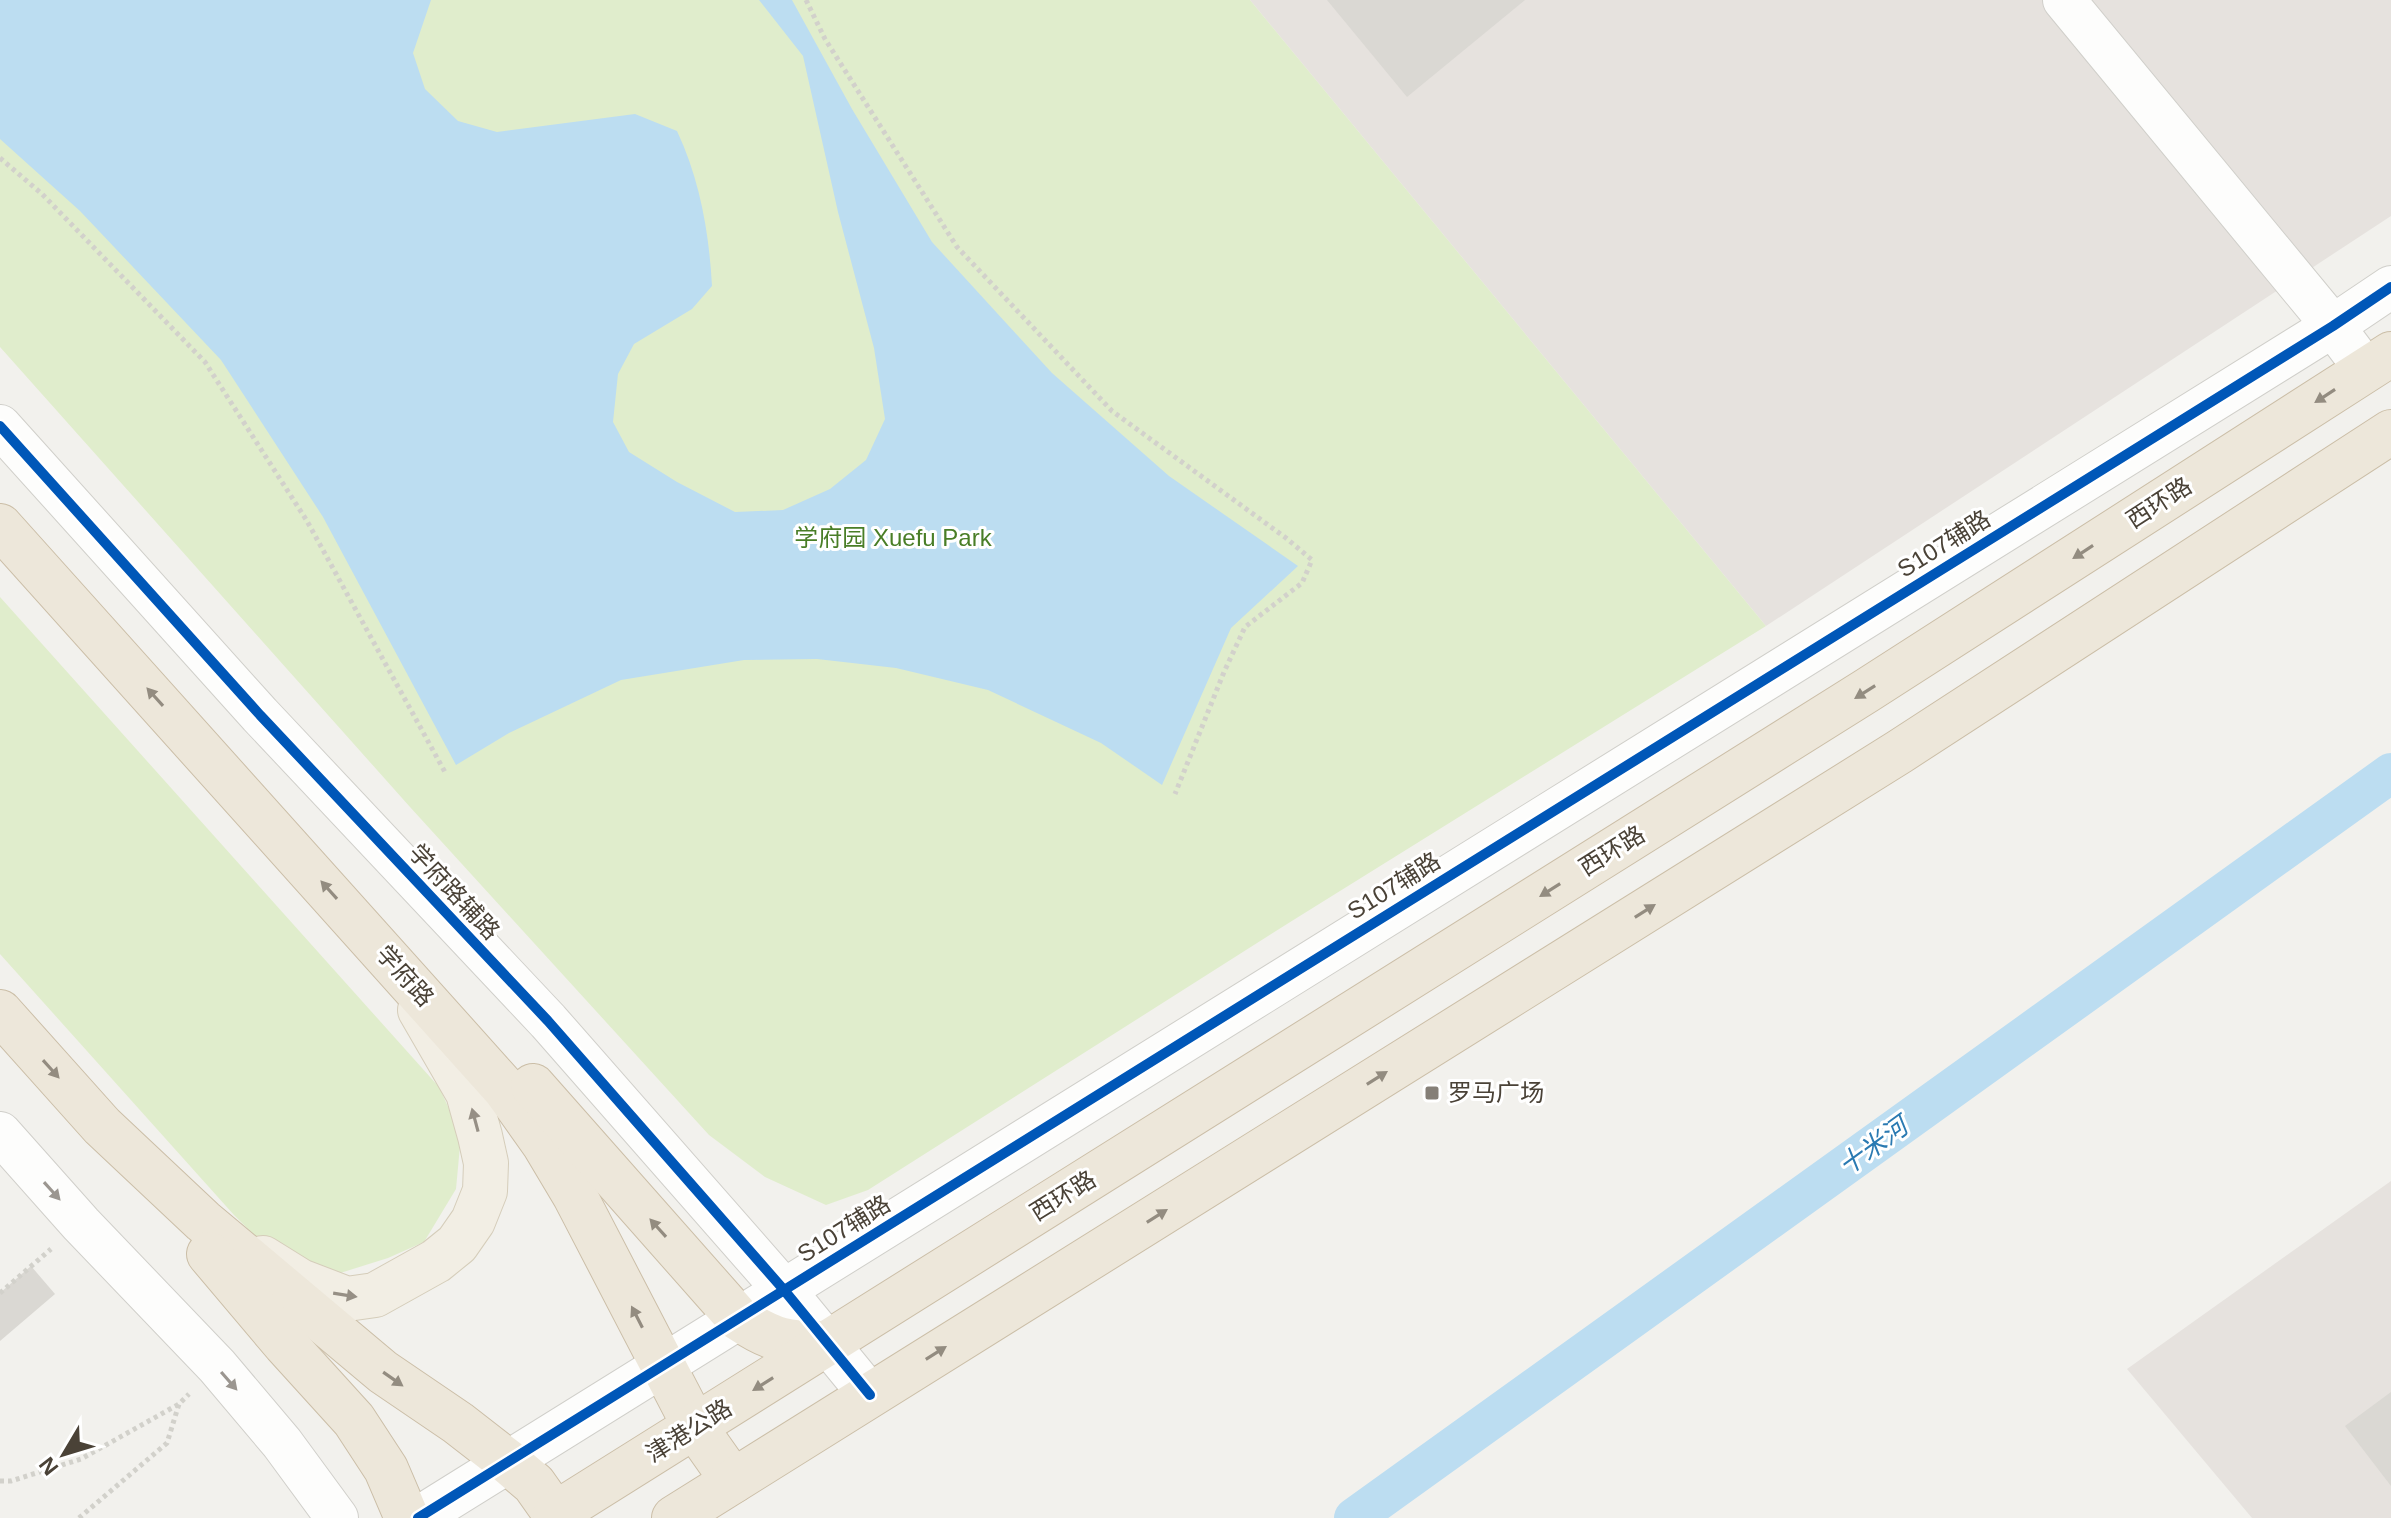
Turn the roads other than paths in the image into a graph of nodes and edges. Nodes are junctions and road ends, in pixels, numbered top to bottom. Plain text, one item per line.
1 (2064, 0) edge
2 (2391, 287) edge
3 (2333, 326) junction
4 (2378, 362) edge
5 (0, 426) edge
6 (2391, 432) edge
7 (0, 526) edge
8 (381, 948) junction
9 (0, 1012) edge
10 (102, 1126) junction
11 (0, 1133) edge
12 (203, 1221) junction
13 (784, 1290) junction
14 (738, 1318) junction
15 (829, 1343) junction
16 (662, 1366) junction
17 (870, 1395) junction
18 (695, 1427) junction
19 (507, 1461) junction
20 (733, 1481) junction
21 (554, 1517) edge
22 (337, 1518) edge
23 (407, 1518) edge
24 (418, 1518) edge
25 (674, 1518) edge

1 - 3 street
2 - 3 street, S107辅路
3 - 4 street
3 - 13 street, S107辅路
4 -> 15 highway, 西环路
5 - 13 street, 学府路辅路
17 -> 6 highway
8 -> 7 highway, 学府路
12 -> 8 main road
14 -> 8 highway
16 -> 8 highway, 学府路
9 -> 10 highway
10 - 12 highway
10 - 23 highway
11 -> 22 street
12 -> 19 highway
13 - 14 street, S107辅路
13 - 15 street, 学府路辅路
14 - 15 highway
14 - 16 street, S107辅路
15 - 17 street, 学府路辅路
15 -> 18 highway, 津港公路
16 - 18 highway, 学府路
16 - 19 street, S107辅路
17 - 20 highway
18 - 20 highway, 学府路
18 - 21 highway, 津港公路
19 - 21 highway
19 - 24 street, S107辅路
20 - 25 highway

